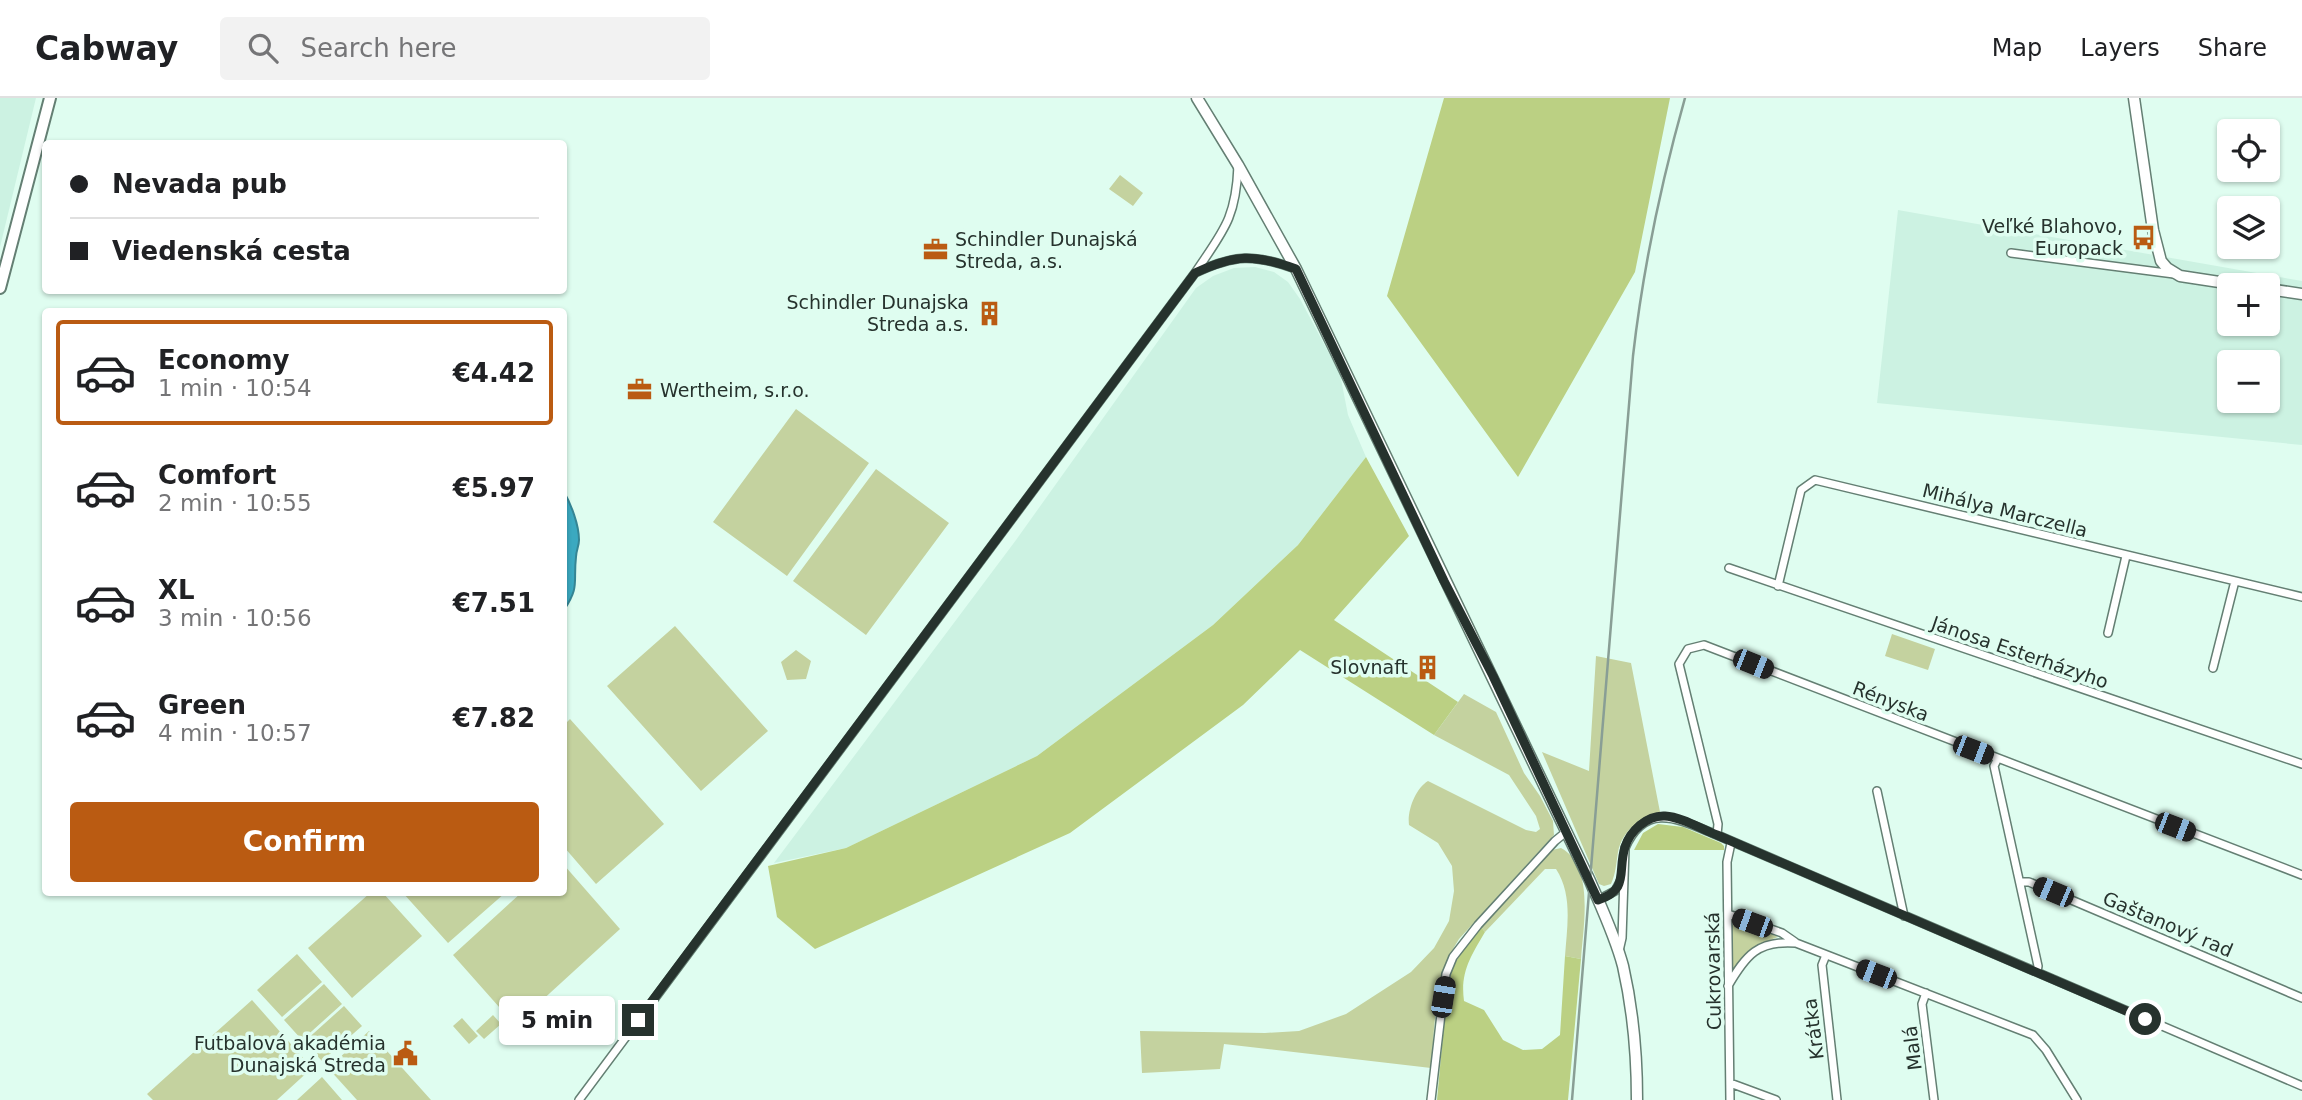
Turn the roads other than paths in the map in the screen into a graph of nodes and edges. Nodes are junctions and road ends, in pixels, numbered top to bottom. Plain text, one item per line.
1 (50, 98) edge
2 (1197, 98) edge
3 (2134, 98) edge
4 (1238, 165) junction
5 (2011, 253) dead end
6 (1296, 269) junction
7 (1195, 273) junction
8 (2175, 274) junction
9 (2217, 282) edge
10 (0, 288) edge
11 (2280, 291) edge
12 (2302, 294) edge
13 (2126, 556) junction
14 (1729, 568) dead end
15 (2235, 581) junction
16 (1778, 586) junction
17 (2302, 597) edge
18 (2108, 633) dead end
19 (2213, 668) dead end
20 (1997, 760) junction
21 (2302, 764) edge
22 (1877, 791) dead end
23 (1566, 832) junction
24 (1717, 835) junction
25 (1731, 843) junction
26 (2302, 875) edge
27 (1622, 876) junction
28 (2020, 882) junction
29 (1598, 900) junction
30 (1728, 914) junction
31 (1904, 916) junction
32 (1796, 943) junction
33 (1619, 952) junction
34 (1826, 955) junction
35 (2037, 972) junction
36 (1728, 986) junction
37 (1926, 993) junction
38 (2302, 998) edge
39 (1730, 1083) junction
40 (2302, 1086) edge
41 (579, 1100) edge
42 (1431, 1100) edge
43 (1637, 1100) edge
44 (1730, 1100) edge
45 (1776, 1100) edge
46 (1838, 1100) edge
47 (1934, 1100) edge
48 (2076, 1100) edge

1 - 10 main road
2 - 4 street
3 - 8 street
4 - 6 street
4 - 7 street
5 - 8 street
6 - 7 street
6 - 23 street
7 - 41 street
8 - 9 street
11 - 12 street
13 - 15 street, Mihálya Marczella
13 - 16 street, Mihálya Marczella
13 - 18 street
14 - 16 street, Jánosa Esterházyho
15 - 17 street, Mihálya Marczella
15 - 19 street
16 - 21 street, Jánosa Esterházyho
20 - 24 street, Rényska
20 - 26 street, Rényska
20 - 28 street
22 - 31 street
23 - 29 street
23 - 42 street
24 - 25 street
24 - 27 street
25 - 30 street, Cukrovarská
25 - 31 street
27 - 29 street
27 - 33 street
28 - 35 street
28 - 38 street, Gaštanový rad
29 - 33 street
30 - 32 street
30 - 36 street, Cukrovarská
31 - 35 street
32 - 34 street
32 - 36 street
33 - 43 street
34 - 37 street
34 - 46 street, Krátka
35 - 40 street
36 - 39 street, Cukrovarská
37 - 47 street, Malá
37 - 48 street
39 - 44 street, Cukrovarská
39 - 45 street

